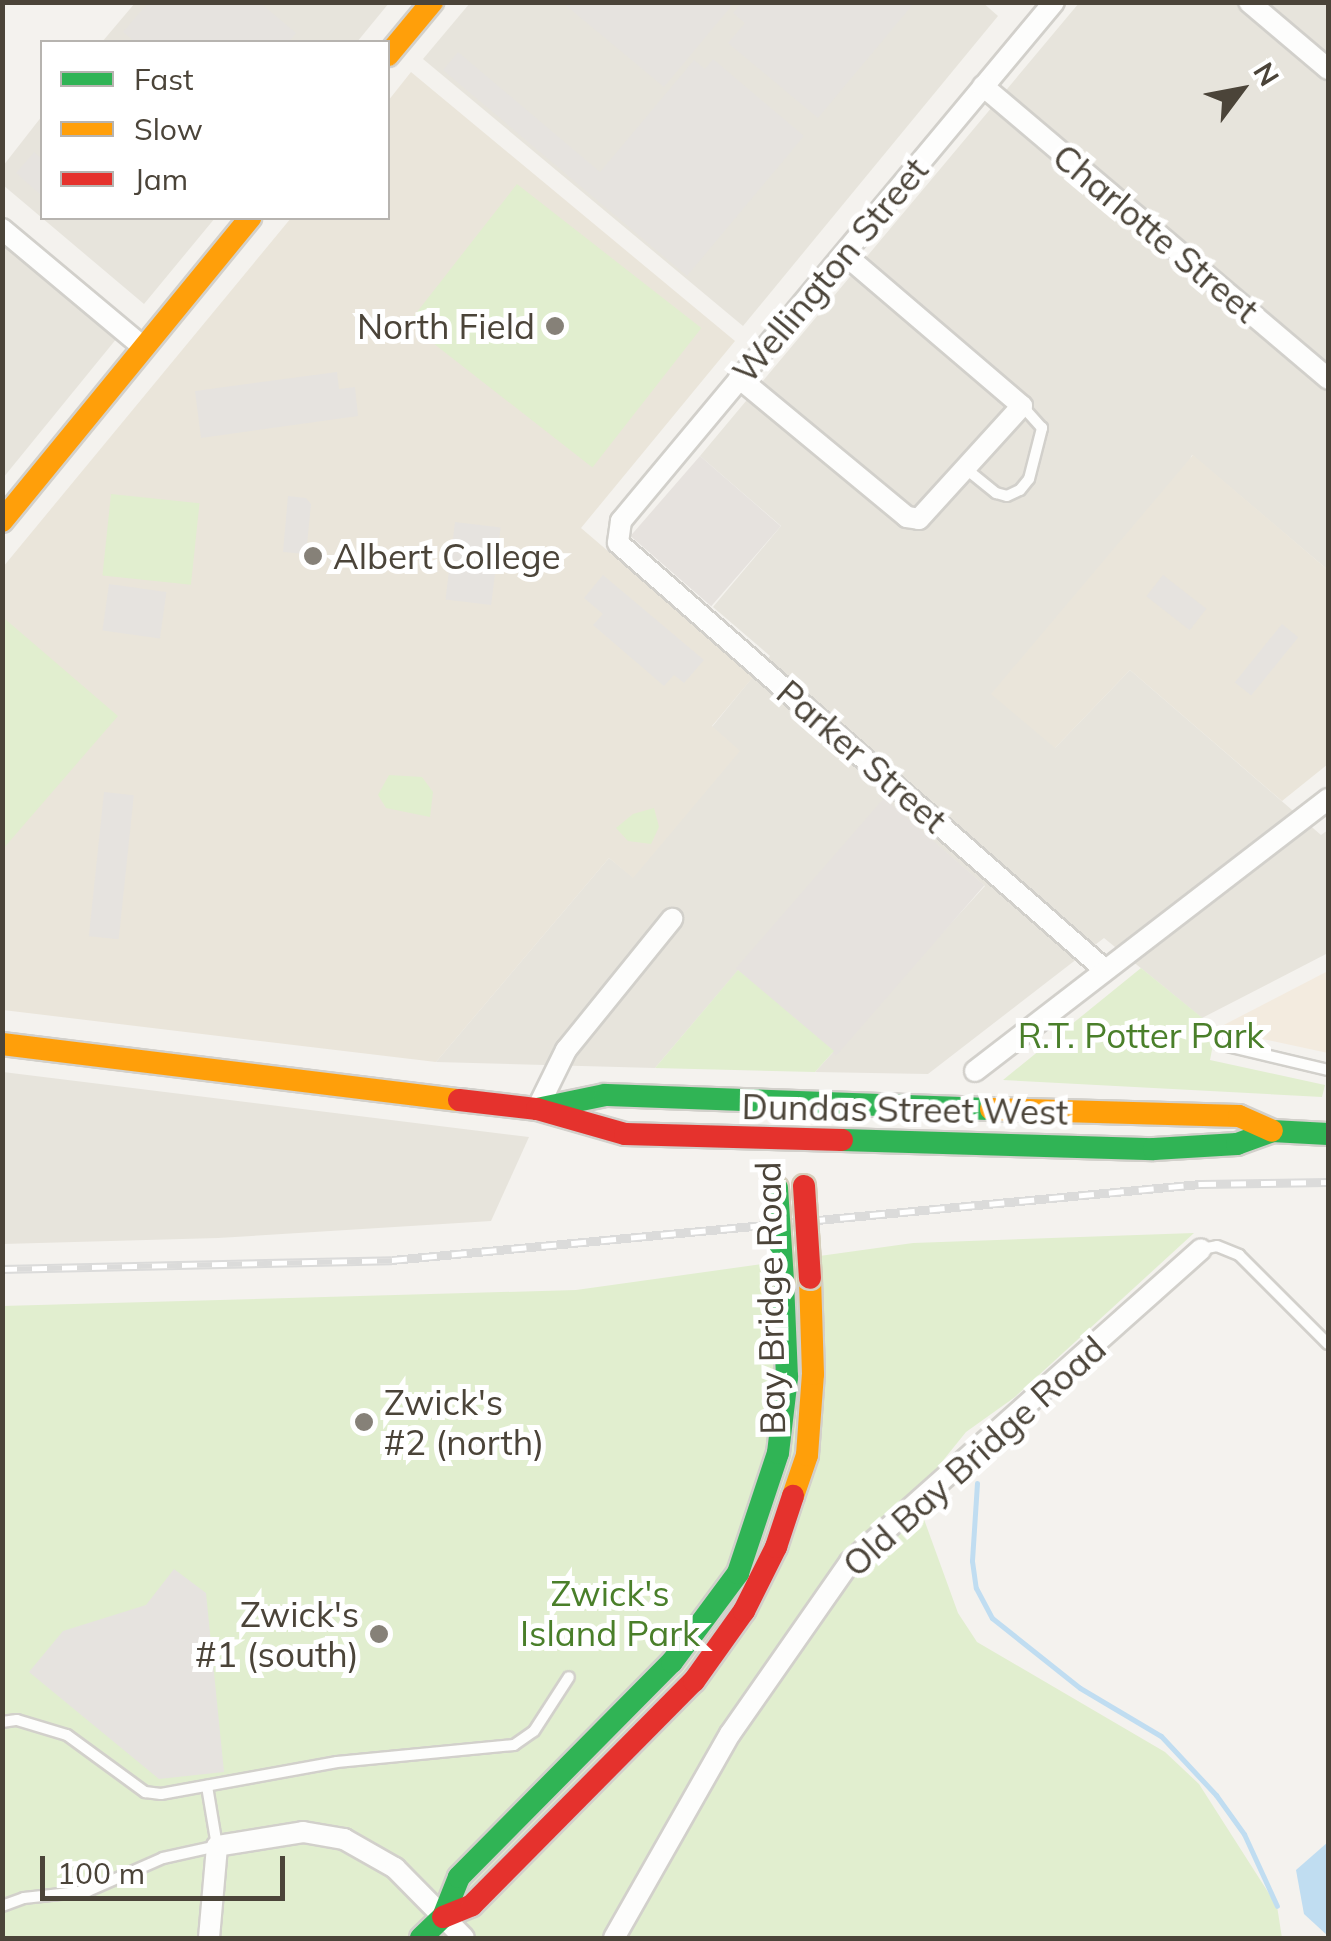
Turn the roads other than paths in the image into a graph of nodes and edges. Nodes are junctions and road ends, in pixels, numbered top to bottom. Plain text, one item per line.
1 (432, 2) edge
2 (1054, 2) edge
3 (1250, 2) edge
4 (390, 53) edge
5 (1328, 70) edge
6 (983, 86) junction
7 (248, 220) edge
8 (2, 229) edge
9 (845, 254) junction
10 (142, 346) junction
11 (739, 378) junction
12 (1328, 379) edge
13 (1022, 406) junction
14 (966, 468) junction
15 (2, 521) edge
16 (618, 543) joint
17 (1328, 799) edge
18 (672, 918) dead end
19 (1105, 970) junction
20 (2, 1044) edge
21 (1219, 1044) dead end
22 (1328, 1070) edge
23 (975, 1072) dead end
24 (775, 1104) junction
25 (802, 1105) junction
26 (537, 1109) junction
27 (1272, 1132) junction
28 (1328, 1134) edge
29 (776, 1142) junction
30 (803, 1142) junction
31 (1200, 1249) joint
32 (1328, 1344) edge
33 (569, 1676) dead end
34 (2, 1722) edge
35 (207, 1786) junction
36 (217, 1846) junction
37 (2, 1906) edge
38 (443, 1916) junction
39 (209, 1938) edge
40 (421, 1938) edge
41 (464, 1938) edge
42 (614, 1938) edge

1 - 4 main road
2 - 6 street, Wellington Street
3 - 5 street
6 - 9 street, Wellington Street
6 - 12 street, Charlotte Street
7 - 10 main road
8 - 10 street
9 - 11 street, Wellington Street
9 - 13 street
10 - 15 main road
11 - 14 street
11 - 16 street, Wellington Street
13 - 14 street
13 - 14 lane
16 - 19 street, Parker Street
17 - 19 street
18 - 26 street
19 - 23 street
20 - 26 main road, Dundas Street West
21 - 22 lane
24 - 25 main road, Dundas Street West
24 - 26 main road, Dundas Street West
24 - 29 main road, Bay Bridge Road
25 - 27 main road, Dundas Street West
25 - 30 main road, Bay Bridge Road
26 - 29 main road, Dundas Street West
27 - 28 main road, Dundas Street West
27 - 30 main road, Dundas Street West
29 - 30 main road, Dundas Street West
29 - 38 main road, Bay Bridge Road, bridge
30 - 38 main road, Bay Bridge Road, bridge
31 - 32 lane
31 - 42 street, Old Bay Bridge Road
33 - 35 lane
34 - 35 lane
35 - 36 lane
36 - 37 lane
36 - 38 street
36 - 39 street
38 - 40 main road
38 - 41 street

